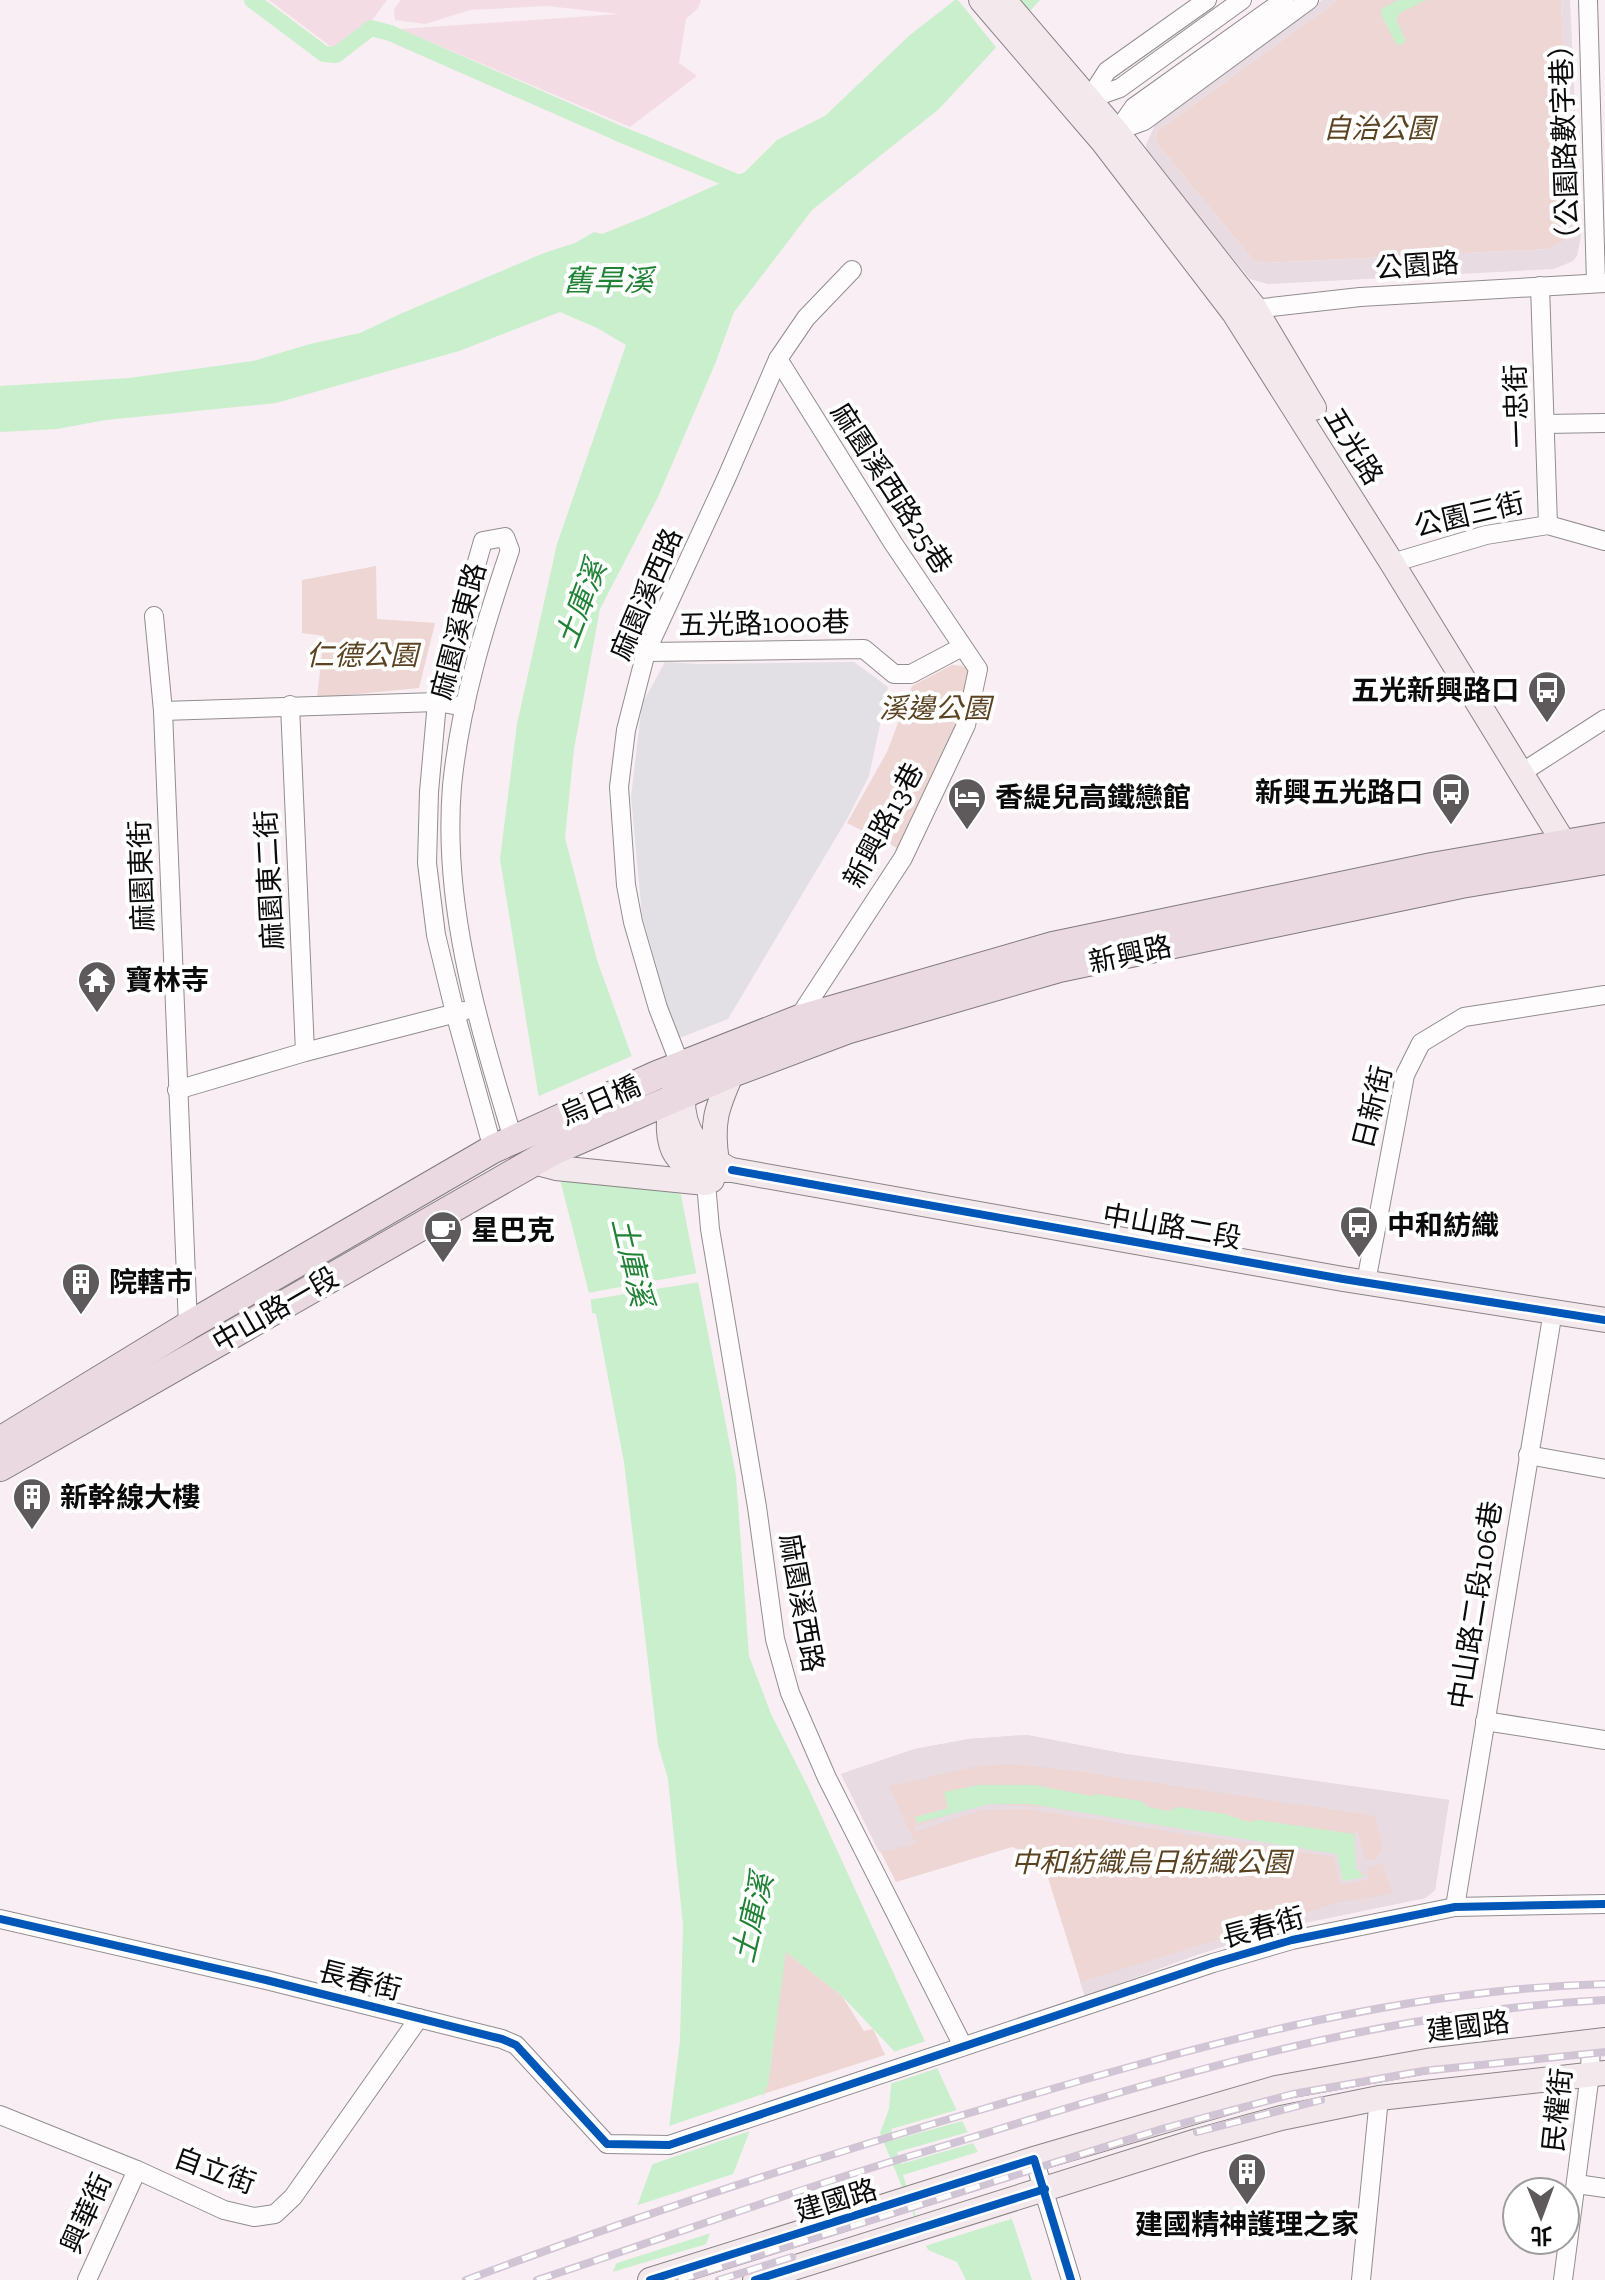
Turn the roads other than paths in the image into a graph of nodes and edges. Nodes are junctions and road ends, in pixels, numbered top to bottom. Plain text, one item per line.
1 (981, 0) edge
2 (1004, 0) edge
3 (1207, 0) edge
4 (1242, 0) edge
5 (1284, 0) edge
6 (1309, 0) edge
7 (1588, 0) edge
8 (1046, 62) junction
9 (1083, 104) junction
10 (1110, 136) junction
11 (1599, 152) edge
12 (852, 270) dead end
13 (1601, 283) edge
14 (1540, 286) junction
15 (1244, 310) junction
16 (778, 359) junction
17 (1605, 423) edge
18 (1545, 424) junction
19 (1548, 525) junction
20 (1605, 541) edge
21 (1400, 560) junction
22 (154, 616) dead end
23 (962, 647) junction
24 (646, 652) junction
25 (437, 702) junction
26 (290, 705) junction
27 (465, 707) junction
28 (163, 711) junction
29 (1605, 719) edge
30 (1532, 766) junction
31 (1594, 850) edge
32 (1605, 995) edge
33 (474, 1009) junction
34 (455, 1013) junction
35 (797, 1020) junction
36 (305, 1052) junction
37 (732, 1073) junction
38 (671, 1088) junction
39 (177, 1090) junction
40 (503, 1144) junction
41 (545, 1152) junction
42 (718, 1172) junction
43 (1366, 1282) junction
44 (1553, 1311) junction
45 (1605, 1320) edge
46 (188, 1326) junction
47 (0, 1441) edge
48 (1528, 1455) junction
49 (0, 1467) edge
50 (1605, 1469) edge
51 (1485, 1721) junction
52 (1605, 1740) edge
53 (1605, 1904) edge
54 (1455, 1907) junction
55 (0, 1919) edge
56 (419, 2018) junction
57 (1598, 2041) edge
58 (963, 2046) junction
59 (1597, 2074) edge
60 (1379, 2098) junction
61 (0, 2115) edge
62 (1034, 2159) junction
63 (137, 2170) junction
64 (1578, 2176) edge
65 (1581, 2185) edge
66 (1605, 2188) edge
67 (1045, 2189) junction
68 (1566, 2256) edge
69 (87, 2280) edge
70 (650, 2280) edge
71 (755, 2280) edge
72 (1071, 2280) edge
73 (1361, 2280) edge
74 (1563, 2280) edge

1 - 8 main road
2 - 8 main road
3 - 9 street
4 - 9 street
5 - 10 street
6 - 10 street
7 - 11 street, （公園路數字巷）
8 - 9 main road, 五光路
9 - 10 main road, 五光路
10 - 15 main road, 五光路
11 - 13 street, （公園路數字巷）
12 - 16 street, 麻園溪西路
13 - 14 street, 公園路
14 - 15 street, 公園路
14 - 18 street, 一忠街
15 - 21 main road, 五光路
16 - 23 street, 麻園溪西路25巷
16 - 24 street, 麻園溪西路
17 - 18 street
18 - 19 street, 一忠街
19 - 20 street, 公園三街
19 - 21 street, 公園三街
21 - 30 main road, 五光路
21 - 31 main road, 五光路
22 - 28 street, 麻園東街
23 - 24 street, 五光路1000巷
23 - 35 street, 新興路13巷
24 - 38 street, 麻園溪西路
25 - 26 street
25 - 27 street
25 - 27 street, 麻園溪東路
25 - 34 street, 麻園溪東路
26 - 28 street
26 - 36 street, 麻園東二街
27 - 33 street, 麻園溪東路
28 - 39 street, 麻園東街
29 - 30 street
30 - 31 main road, 五光路
31 - 35 main road, 新興路
31 - 37 main road, 新興路
32 - 43 street, 日新街
33 - 34 street
33 - 40 street, 麻園溪東路
34 - 36 street
34 - 40 street, 麻園溪東路
35 - 38 main road, 新興路
36 - 39 street
37 - 38 main road, 新興路
37 - 42 main road
38 - 41 main road, 烏日橋
38 - 42 main road, 中山路二段
39 - 46 street, 麻園東街
40 - 41 main road, 中山路一段
40 - 46 main road, 中山路一段
41 - 42 main road
41 - 49 main road, 中山路一段
42 - 43 main road, 中山路二段
42 - 58 street, 麻園溪西路
43 - 44 main road, 中山路二段
44 - 45 main road, 中山路二段
44 - 48 street, 中山路二段106巷
46 - 47 main road, 中山路一段
48 - 50 street
48 - 51 street, 中山路二段106巷
51 - 52 street
51 - 54 street, 中山路二段106巷
53 - 54 street, 長春街
54 - 58 street, 長春街
55 - 56 street, 長春街
56 - 58 street, 長春街
56 - 63 street, 自立街
57 - 59 street, 民權街
57 - 62 main road, 建國路
59 - 60 main road, 建國路
59 - 64 street, 民權街
60 - 67 main road, 建國路
60 - 73 street
61 - 63 street, 自立街
62 - 67 street
62 - 70 main road, 建國路
63 - 69 street, 興華街
65 - 66 street
67 - 71 main road, 建國路
67 - 72 street
68 - 74 street, 民權街

